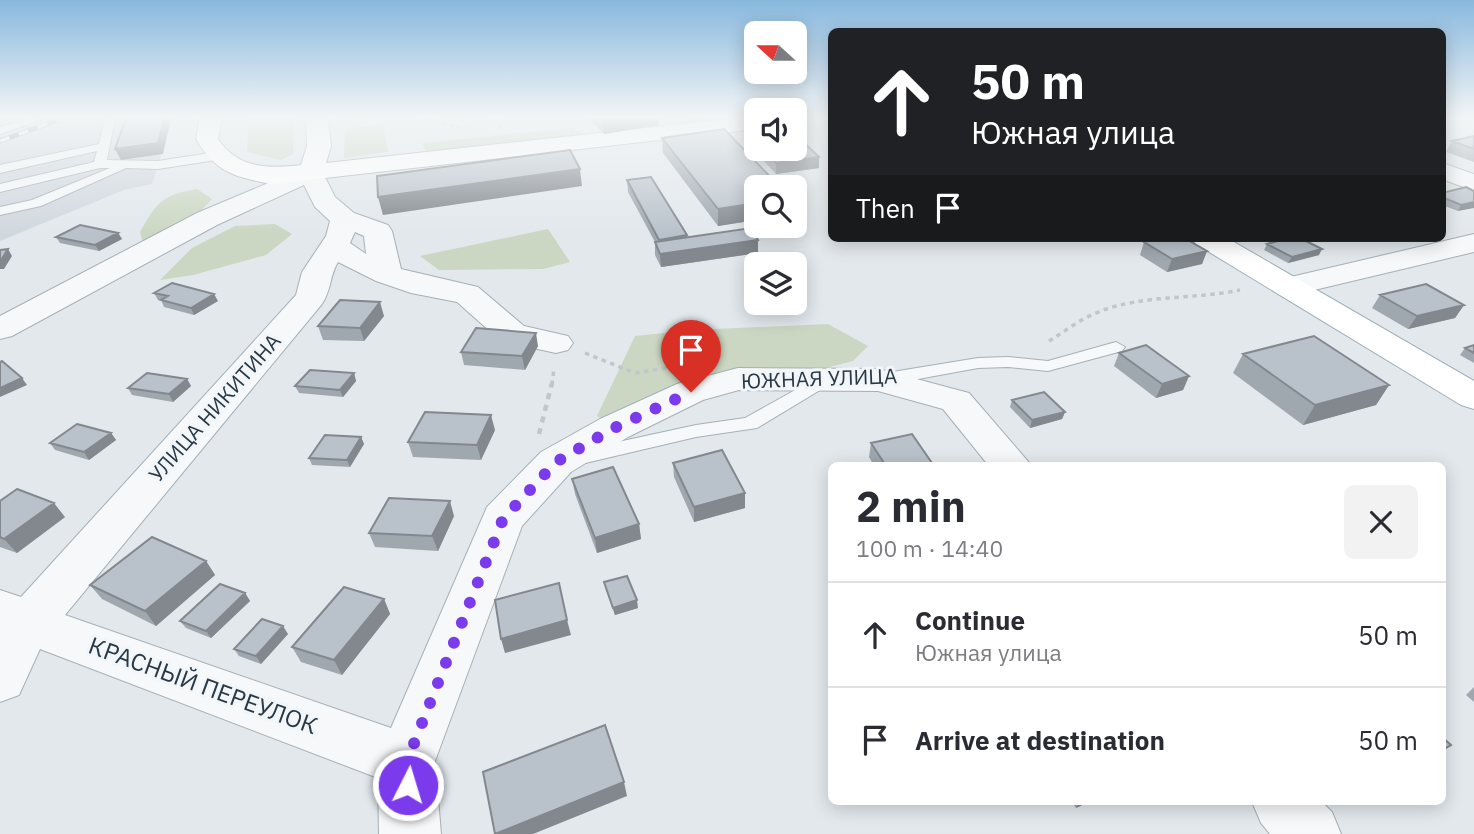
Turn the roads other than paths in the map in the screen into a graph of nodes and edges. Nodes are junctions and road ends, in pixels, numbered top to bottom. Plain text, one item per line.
1 (55, 157) edge
2 (102, 157) edge
3 (221, 157) edge
4 (340, 157) edge
5 (315, 159) junction
6 (225, 162) junction
7 (100, 164) junction
8 (124, 166) junction
9 (0, 169) edge
10 (1446, 172) edge
11 (1474, 183) edge
12 (0, 188) edge
13 (36, 203) junction
14 (0, 211) edge
15 (207, 219) junction
16 (0, 223) edge
17 (339, 232) junction
18 (1213, 242) edge
19 (1474, 243) edge
20 (1289, 287) junction
21 (0, 329) edge
22 (556, 343) road end
23 (1116, 347) dead end
24 (879, 380) junction
25 (1474, 397) edge
26 (1009, 462) edge
27 (14, 616) edge
28 (0, 678) edge
29 (407, 761) junction
30 (1285, 805) edge
31 (410, 834) edge
32 (1310, 834) edge

1 - 9 lane
2 - 7 lane
3 - 6 street
4 - 5 street
5 - 6 street
5 - 6 street
5 - 15 street
5 - 17 street
6 - 8 lane
6 - 15 street
7 - 8 lane
7 - 12 lane
8 - 13 lane
10 - 11 street
13 - 14 lane
13 - 16 lane
15 - 21 street
17 - 22 street
17 - 27 street, УЛИЦА НИКИТИНА
18 - 20 street
19 - 20 street
20 - 25 street
23 - 24 lane, ЮЖНАЯ УЛИЦА
24 - 26 street
24 - 29 street, ЮЖНАЯ УЛИЦА
27 - 28 street, УЛИЦА НИКИТИНА
27 - 29 street, КРАСНЫЙ ПЕРЕУЛОК
29 - 31 street
30 - 32 street

